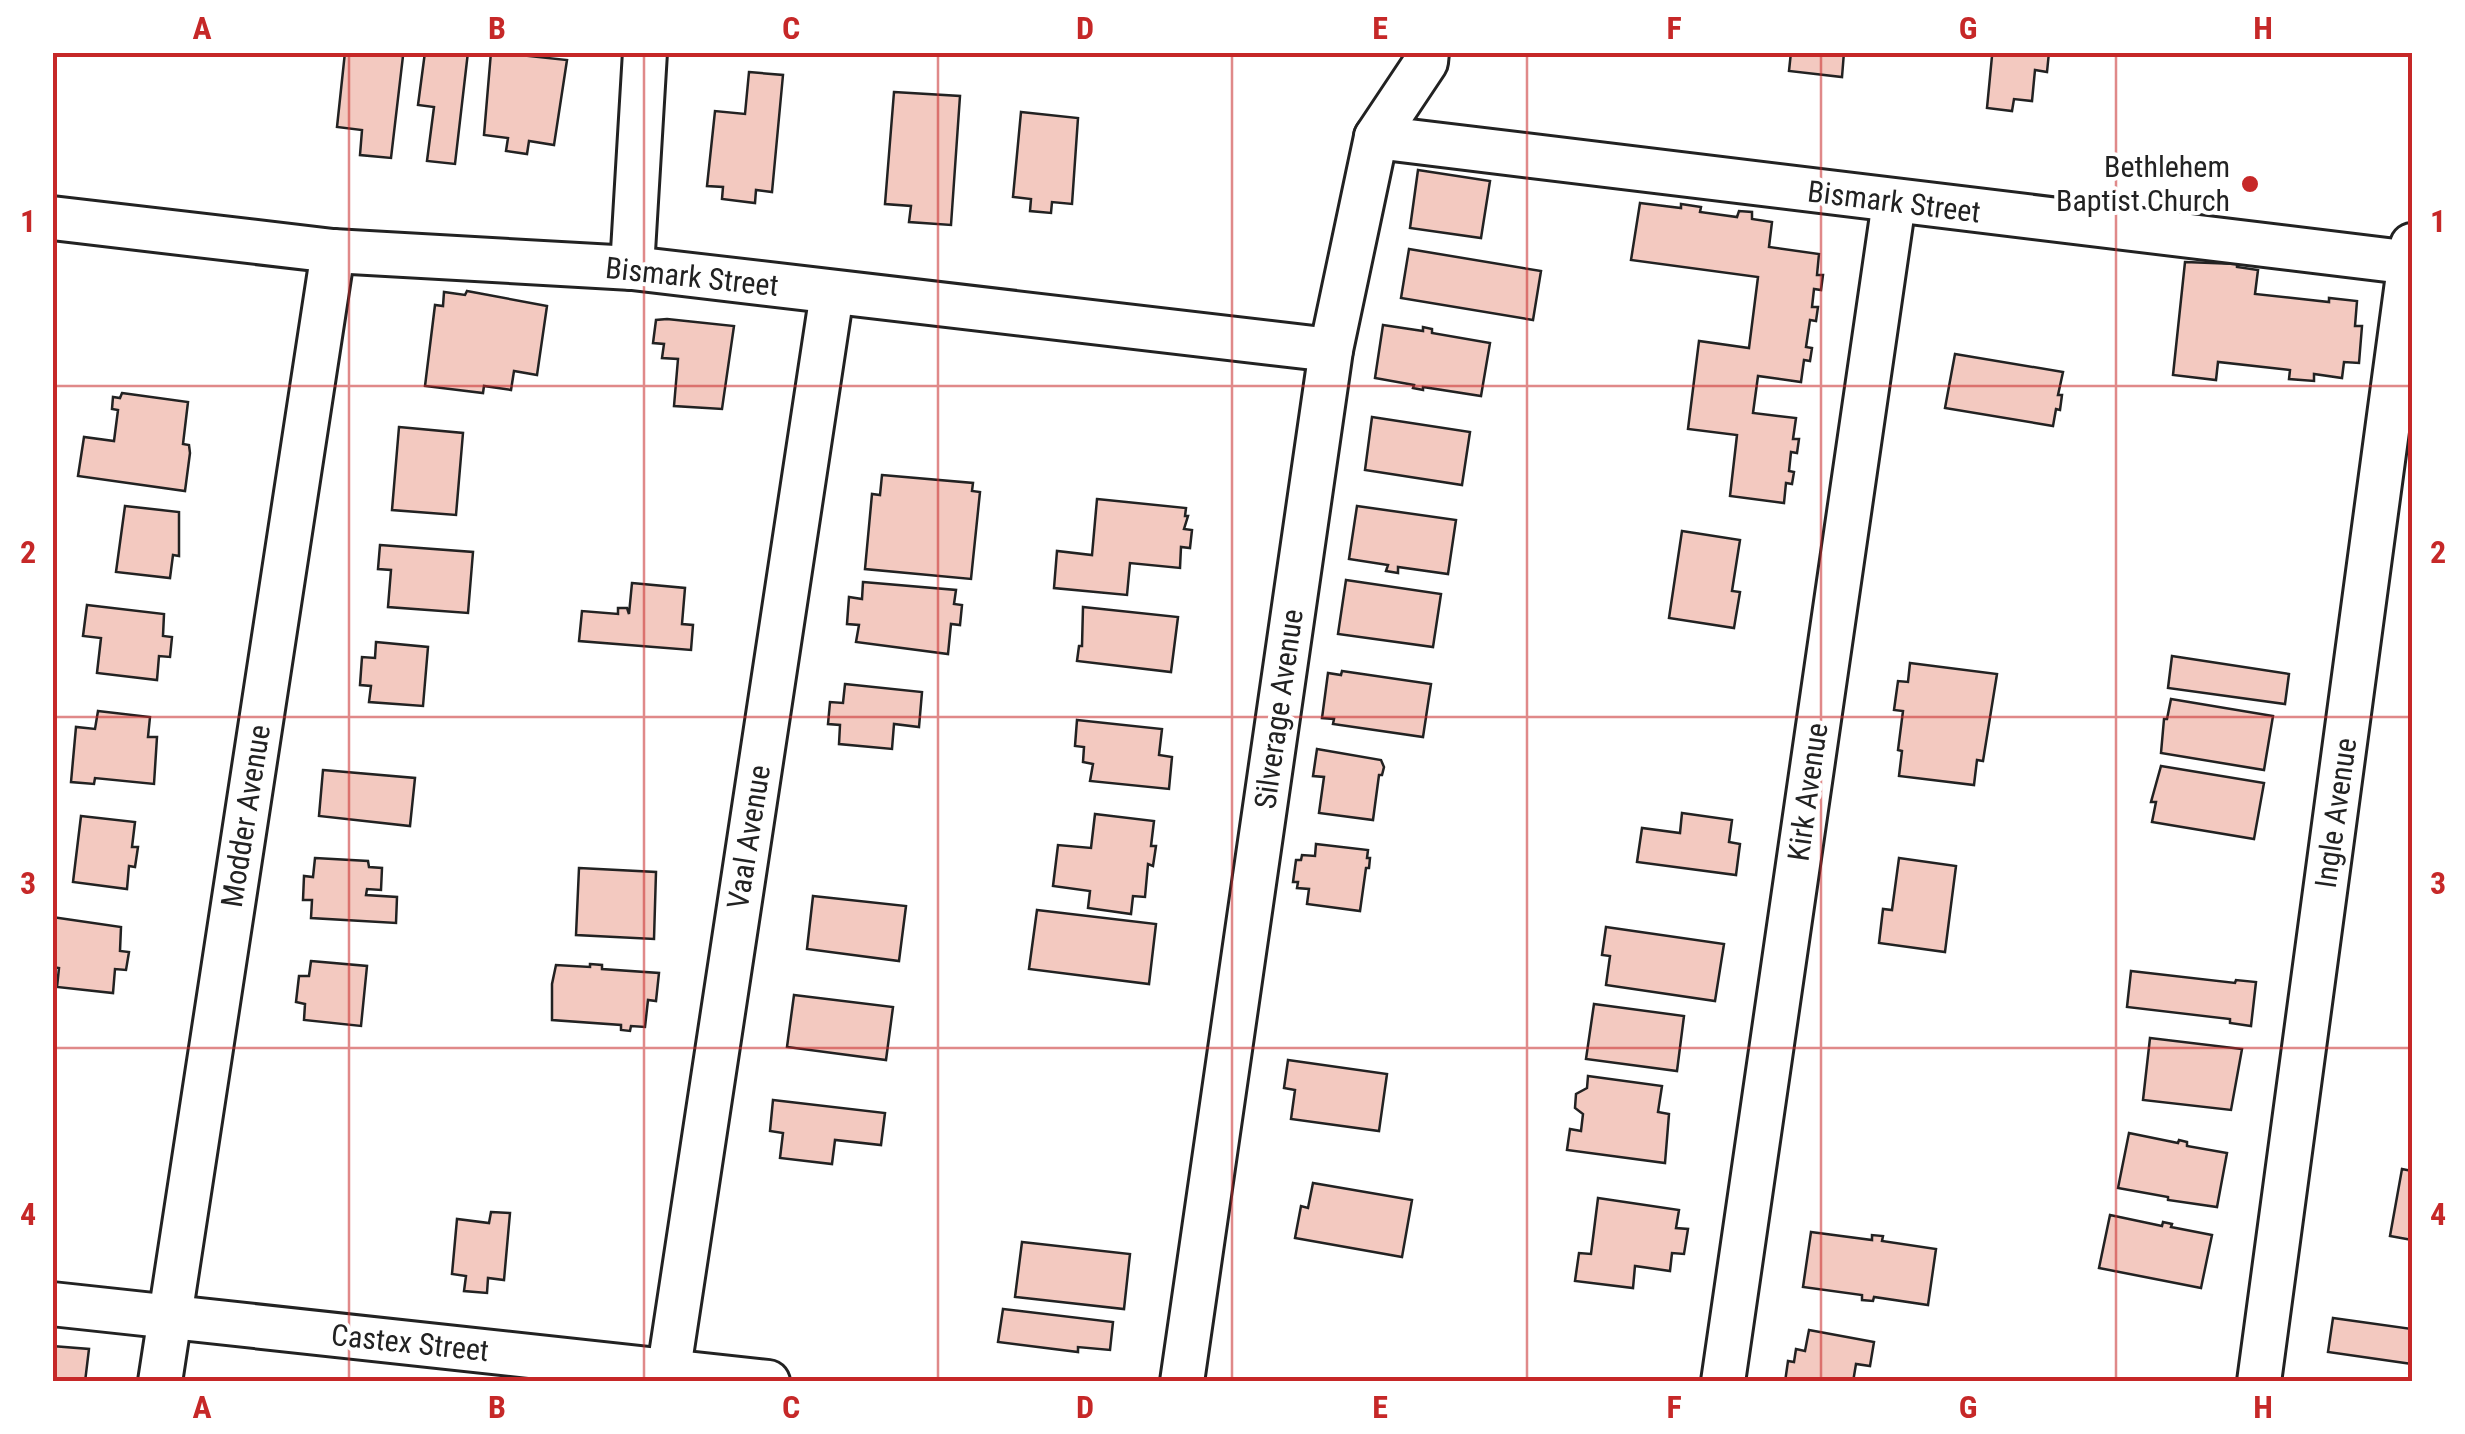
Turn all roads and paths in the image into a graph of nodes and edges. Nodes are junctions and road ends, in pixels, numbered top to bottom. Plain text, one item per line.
1 (645, 52) edge
2 (1427, 52) edge
3 (1376, 137) junction
4 (1894, 202) junction
5 (52, 218) edge
6 (333, 251) junction
7 (2412, 257) edge
8 (632, 268) junction
9 (832, 293) junction
10 (1330, 350) junction
11 (52, 1304) edge
12 (169, 1317) junction
13 (668, 1376) edge
14 (160, 1382) edge
15 (768, 1382) edge
16 (1182, 1382) edge
17 (1723, 1382) edge
18 (2259, 1382) edge

1 - 8 street
2 - 3 street, Silverage Avenue
3 - 4 street, Bismark Street
3 - 10 street, Silverage Avenue
4 - 7 street, Bismark Street
4 - 17 street, Kirk Avenue
5 - 6 street, Bismark Street
6 - 8 street, Bismark Street
6 - 12 street, Modder Avenue
7 - 18 street, Ingle Avenue
8 - 9 street, Bismark Street
9 - 10 street, Bismark Street
9 - 13 street, Vaal Avenue
10 - 16 street, Silverage Avenue
11 - 12 street, Castex Street
12 - 13 street, Castex Street
12 - 14 street, Modder Avenue
13 - 15 street, Castex Street

